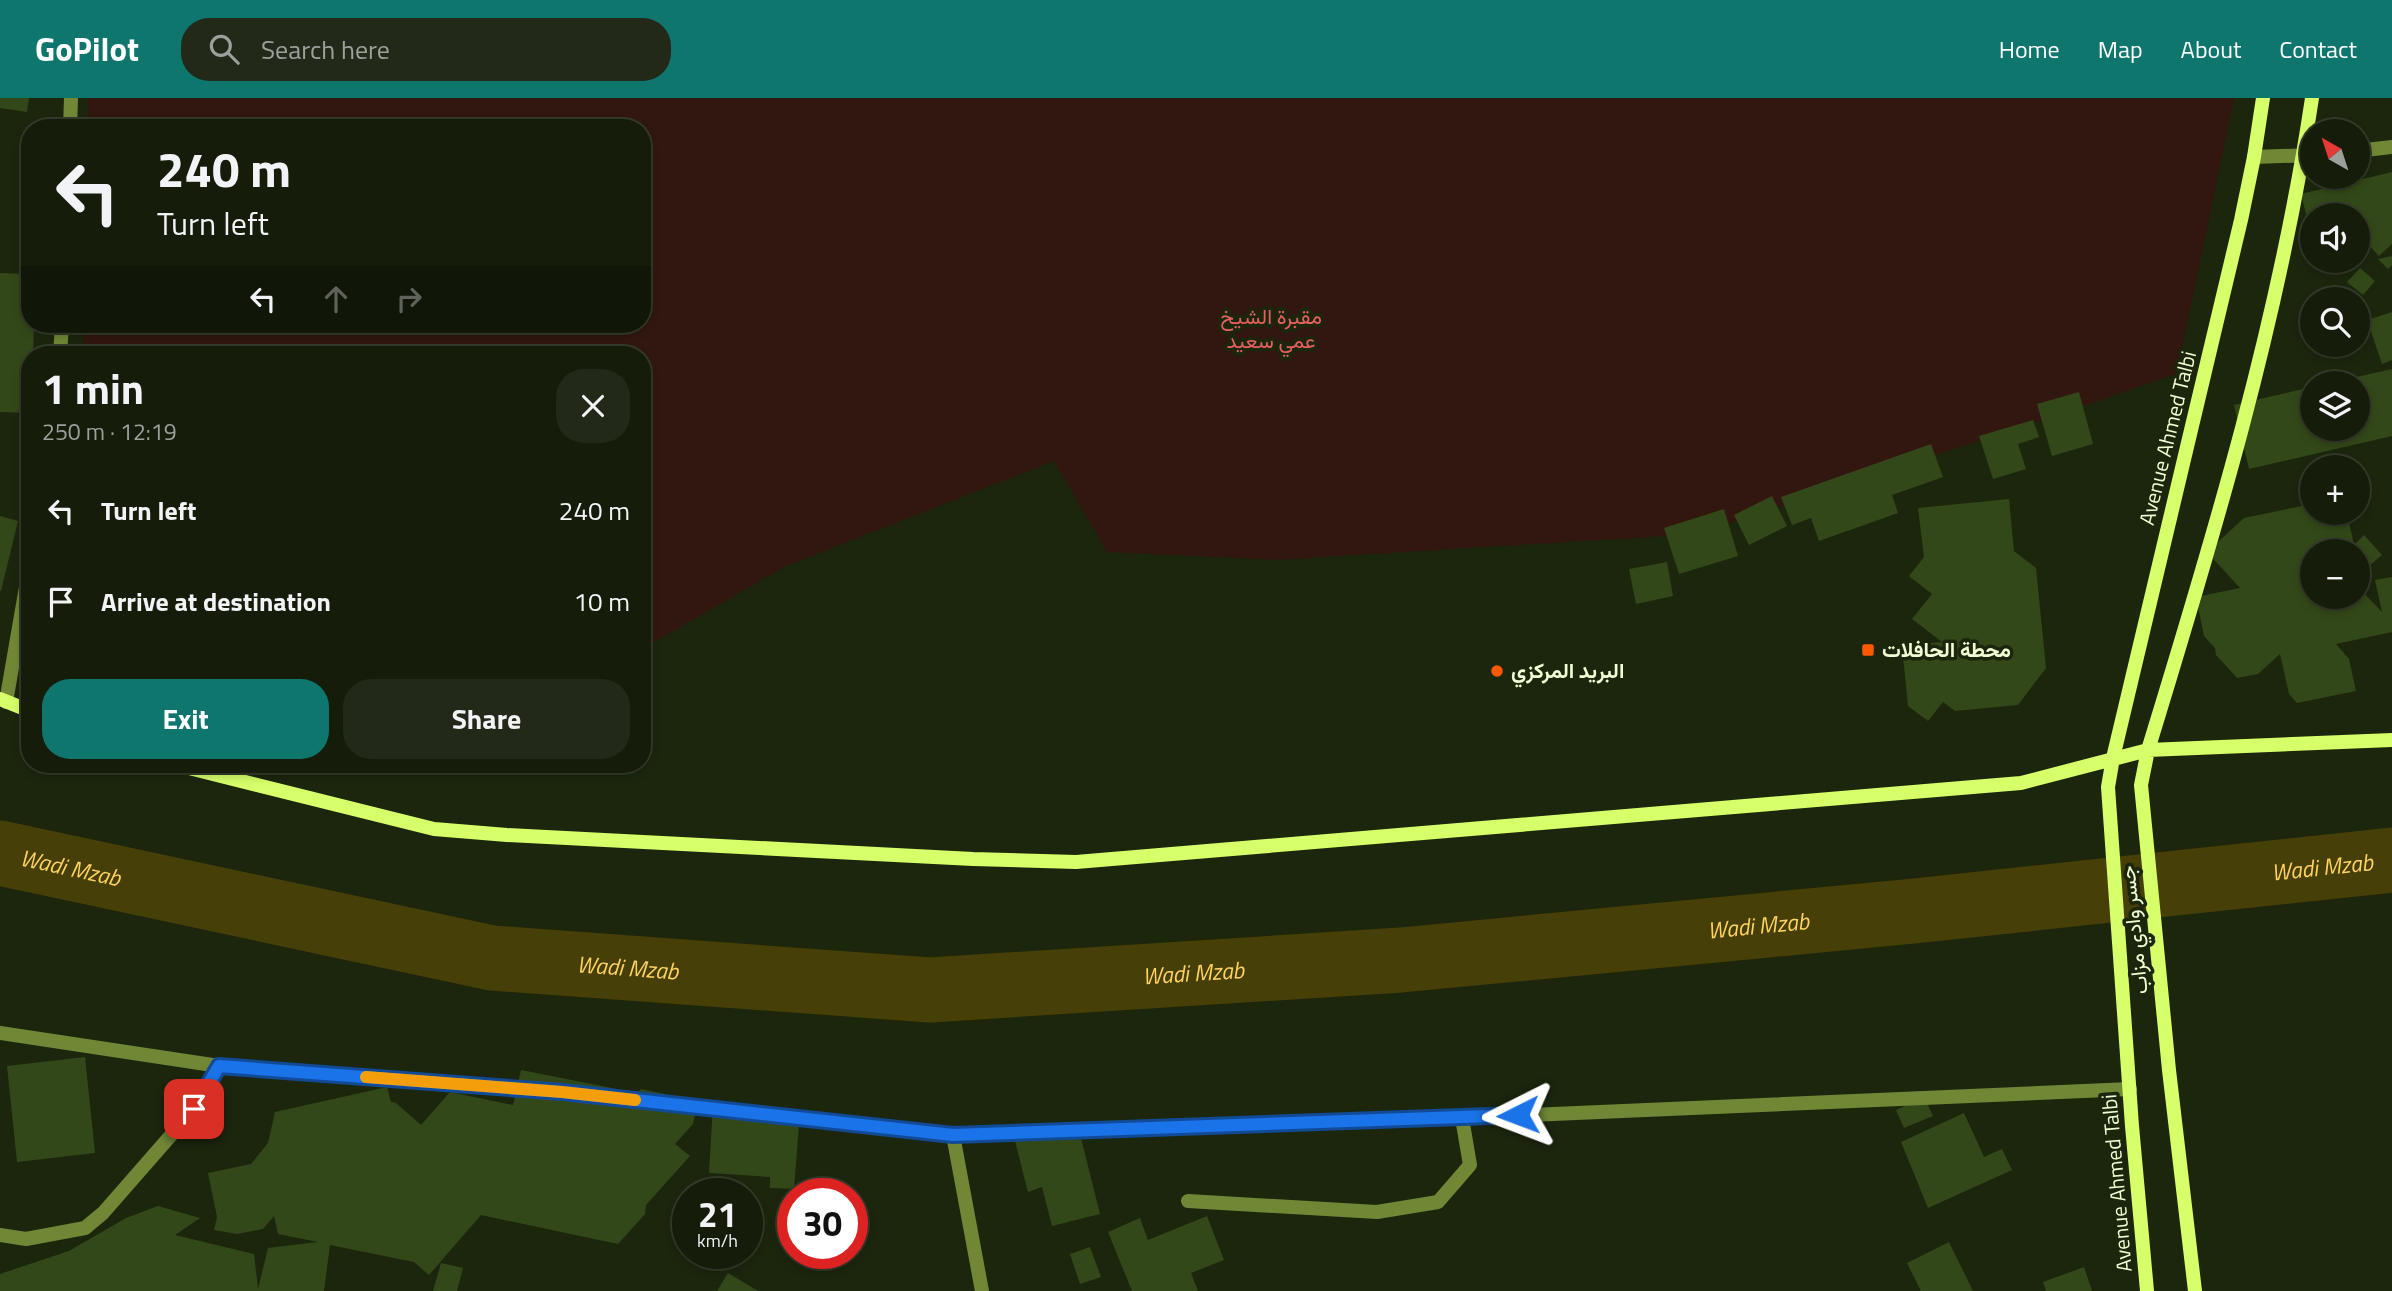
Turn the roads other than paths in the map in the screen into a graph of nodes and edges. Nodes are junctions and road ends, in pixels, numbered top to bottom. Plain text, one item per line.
1 (71, 98) edge
2 (2263, 98) edge
3 (2312, 98) edge
4 (70, 119) edge
5 (2311, 119) edge
6 (2392, 147) edge
7 (2370, 149) edge
8 (2300, 155) edge
9 (2255, 157) junction
10 (2300, 187) edge
11 (21, 610) edge
12 (3, 701) edge
13 (21, 708) edge
14 (2392, 740) edge
15 (2148, 750) junction
16 (2113, 758) junction
17 (209, 773) edge
18 (2108, 787) joint
19 (0, 1033) edge
20 (219, 1066) junction
21 (2129, 1072) joint
22 (2130, 1089) junction
23 (1462, 1118) junction
24 (953, 1135) junction
25 (1188, 1201) dead end
26 (0, 1235) edge
27 (982, 1291) edge
28 (2147, 1291) edge
29 (2195, 1291) edge

1 - 4 street
2 - 9 main road, Avenue Ahmed Talbi
3 - 5 main road, جسر وادي مزاب
6 - 7 street
8 - 9 street
9 - 16 main road, Avenue Ahmed Talbi
10 - 15 main road, جسر وادي مزاب
11 - 12 street
12 - 13 main road
14 - 15 main road
15 - 16 main road
15 - 29 main road, جسر وادي مزاب
16 - 17 main road
16 - 18 main road, Avenue Ahmed Talbi
18 - 21 main road, جسر وادي مزاب
19 - 20 street
20 - 24 street
20 - 26 street
21 - 22 main road, Avenue Ahmed Talbi
22 - 23 street
22 - 28 main road, Avenue Ahmed Talbi
23 - 24 street
23 - 25 street
24 - 27 street

